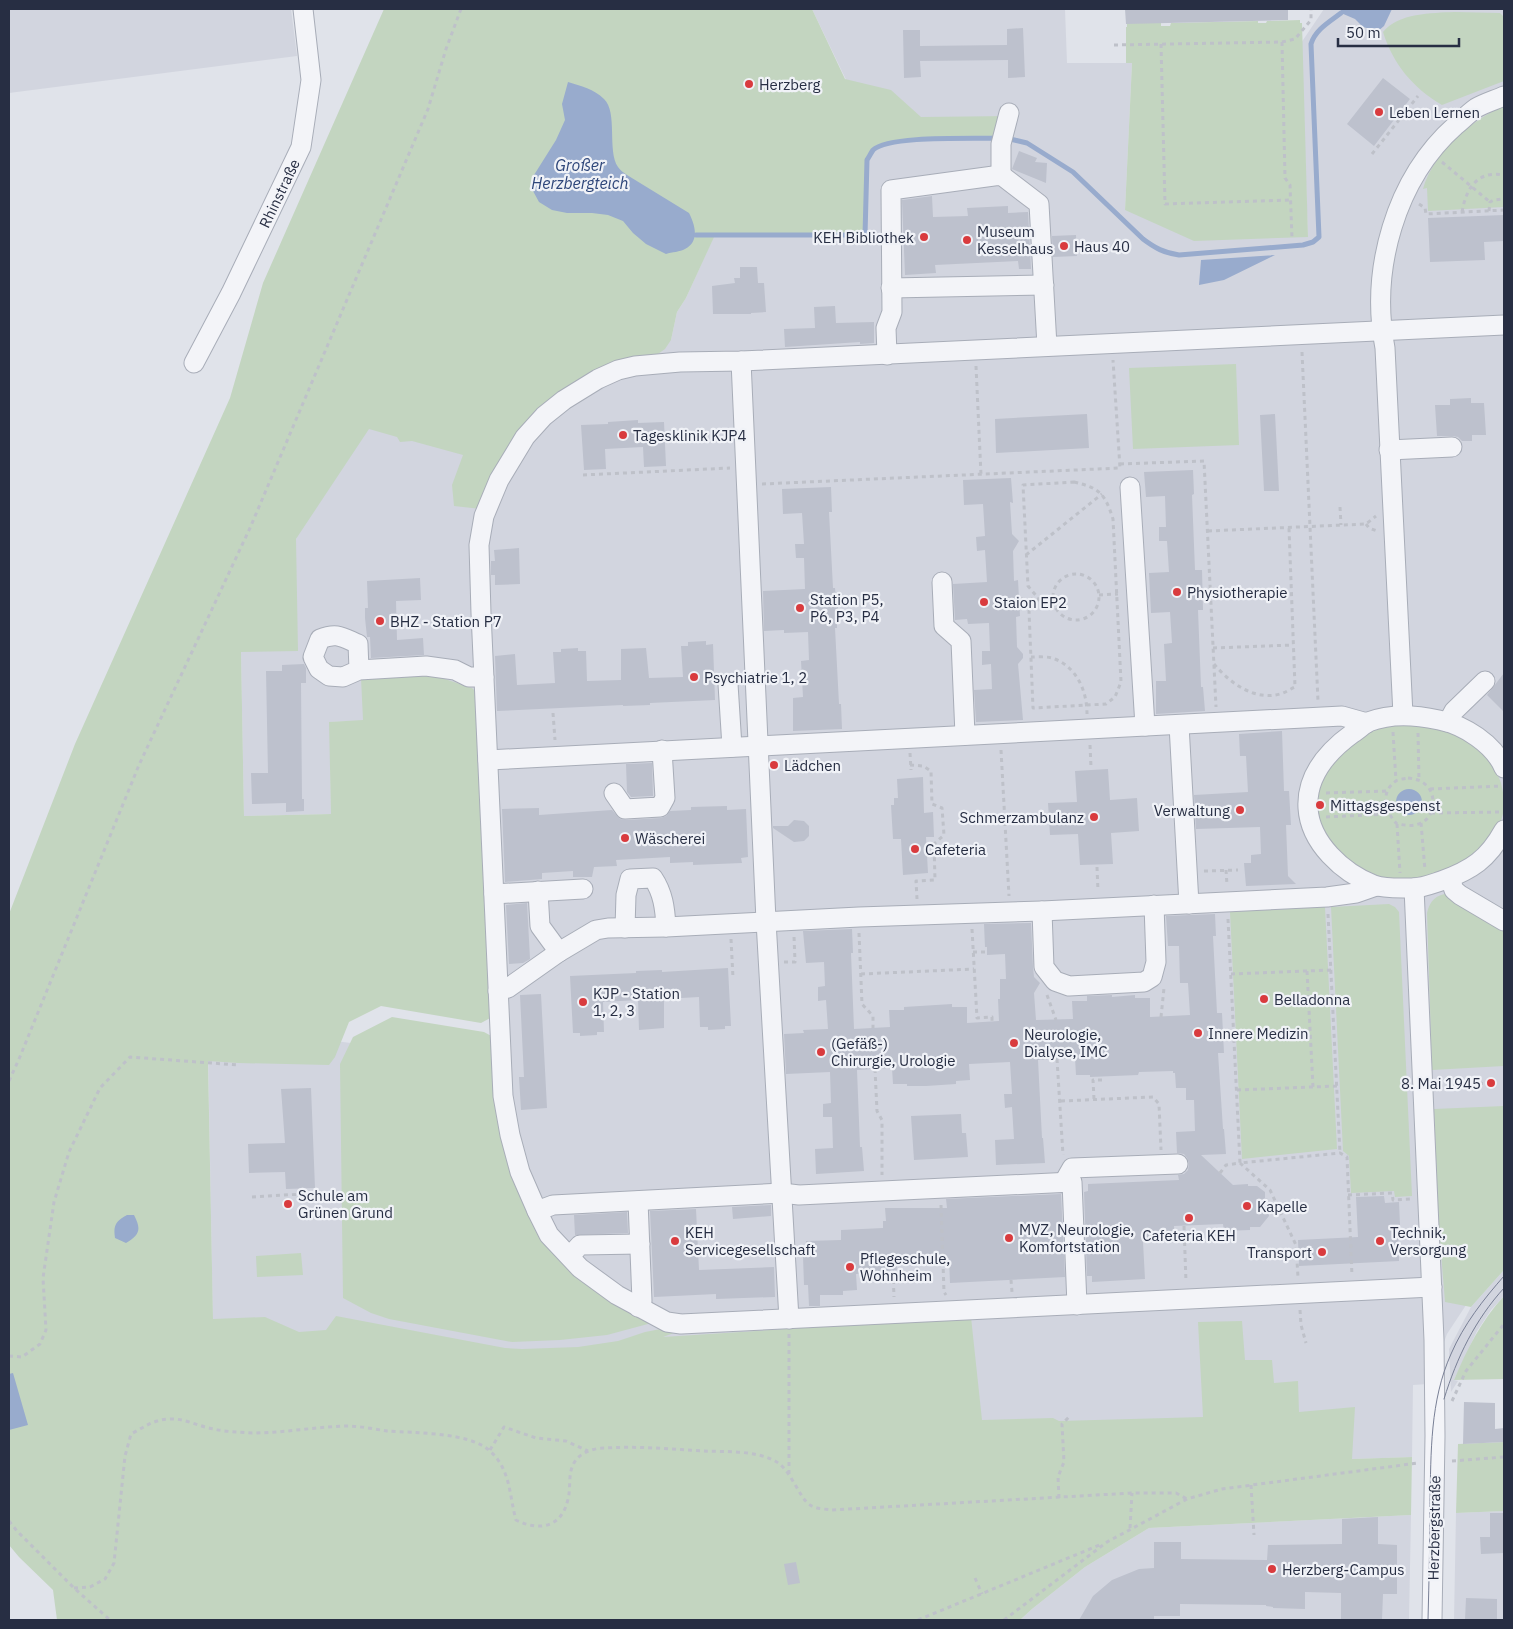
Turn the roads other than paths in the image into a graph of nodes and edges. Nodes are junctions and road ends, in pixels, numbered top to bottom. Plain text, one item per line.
1 (303, 9) edge
2 (1504, 96) edge
3 (1009, 113) dead end
4 (1001, 175) junction
5 (1044, 285) junction
6 (891, 288) junction
7 (1504, 325) edge
8 (1382, 331) junction
9 (1047, 346) junction
10 (887, 354) junction
11 (741, 361) junction
12 (194, 364) dead end
13 (1452, 447) dead end
14 (1389, 450) junction
15 (1130, 487) dead end
16 (942, 582) dead end
17 (359, 670) dead end
18 (484, 677) junction
19 (1484, 681) dead end
20 (756, 696) junction
21 (1404, 715) junction
22 (1448, 722) junction
23 (1367, 723) junction
24 (1179, 725) junction
25 (1145, 726) junction
26 (966, 735) junction
27 (759, 745) junction
28 (732, 747) junction
29 (662, 750) junction
30 (488, 760) junction
31 (1504, 768) edge
32 (614, 793) dead end
33 (1504, 830) edge
34 (1450, 878) junction
35 (1376, 886) junction
36 (1413, 887) junction
37 (583, 889) dead end
38 (538, 891) junction
39 (494, 894) junction
40 (1189, 904) junction
41 (1154, 905) junction
42 (1042, 911) junction
43 (1504, 920) edge
44 (766, 921) junction
45 (666, 927) junction
46 (625, 928) junction
47 (560, 952) junction
48 (498, 991) junction
49 (1170, 1164) road end
50 (1064, 1182) junction
51 (782, 1193) junction
52 (638, 1201) junction
53 (537, 1212) junction
54 (640, 1244) junction
55 (570, 1256) junction
56 (1432, 1287) junction
57 (1077, 1305) junction
58 (638, 1307) junction
59 (789, 1318) junction
60 (1432, 1620) edge

1 - 12 street, Rhinstraße
2 - 8 street
3 - 4 street
4 - 5 street
4 - 6 street
5 - 6 street
5 - 9 street
6 - 10 street
7 - 8 street
8 - 9 street
8 - 14 street
9 - 10 street
10 - 11 street
11 - 18 street
11 - 20 street
13 - 14 street
14 - 21 street
15 - 25 street
16 - 26 street
17 - 18 street
18 - 30 street
19 - 22 street
20 - 27 street
20 - 28 street
21 - 22 street
21 - 23 street
22 - 31 street
23 - 24 street
23 - 35 street
24 - 25 street
24 - 40 street
25 - 26 street
26 - 27 street
27 - 28 street
27 - 44 street
28 - 29 street
29 - 30 street
29 - 32 street
30 - 39 street
33 - 34 street
34 - 36 street
34 - 43 street
35 - 36 street
35 - 40 street
36 - 56 street, Herzbergstraße
37 - 38 street
38 - 39 street
38 - 47 street
39 - 48 street
40 - 41 street
41 - 42 street
41 - 42 street
42 - 44 street
44 - 45 street
44 - 51 street
45 - 46 street
45 - 46 street
46 - 47 street
47 - 48 street
48 - 53 street
49 - 50 street
50 - 51 street
50 - 57 street
51 - 52 street
51 - 59 street
52 - 53 street
52 - 54 street
53 - 55 street
54 - 55 street
54 - 58 street
55 - 58 street
56 - 57 street
56 - 60 street, Herzbergstraße
57 - 59 street
58 - 59 street

